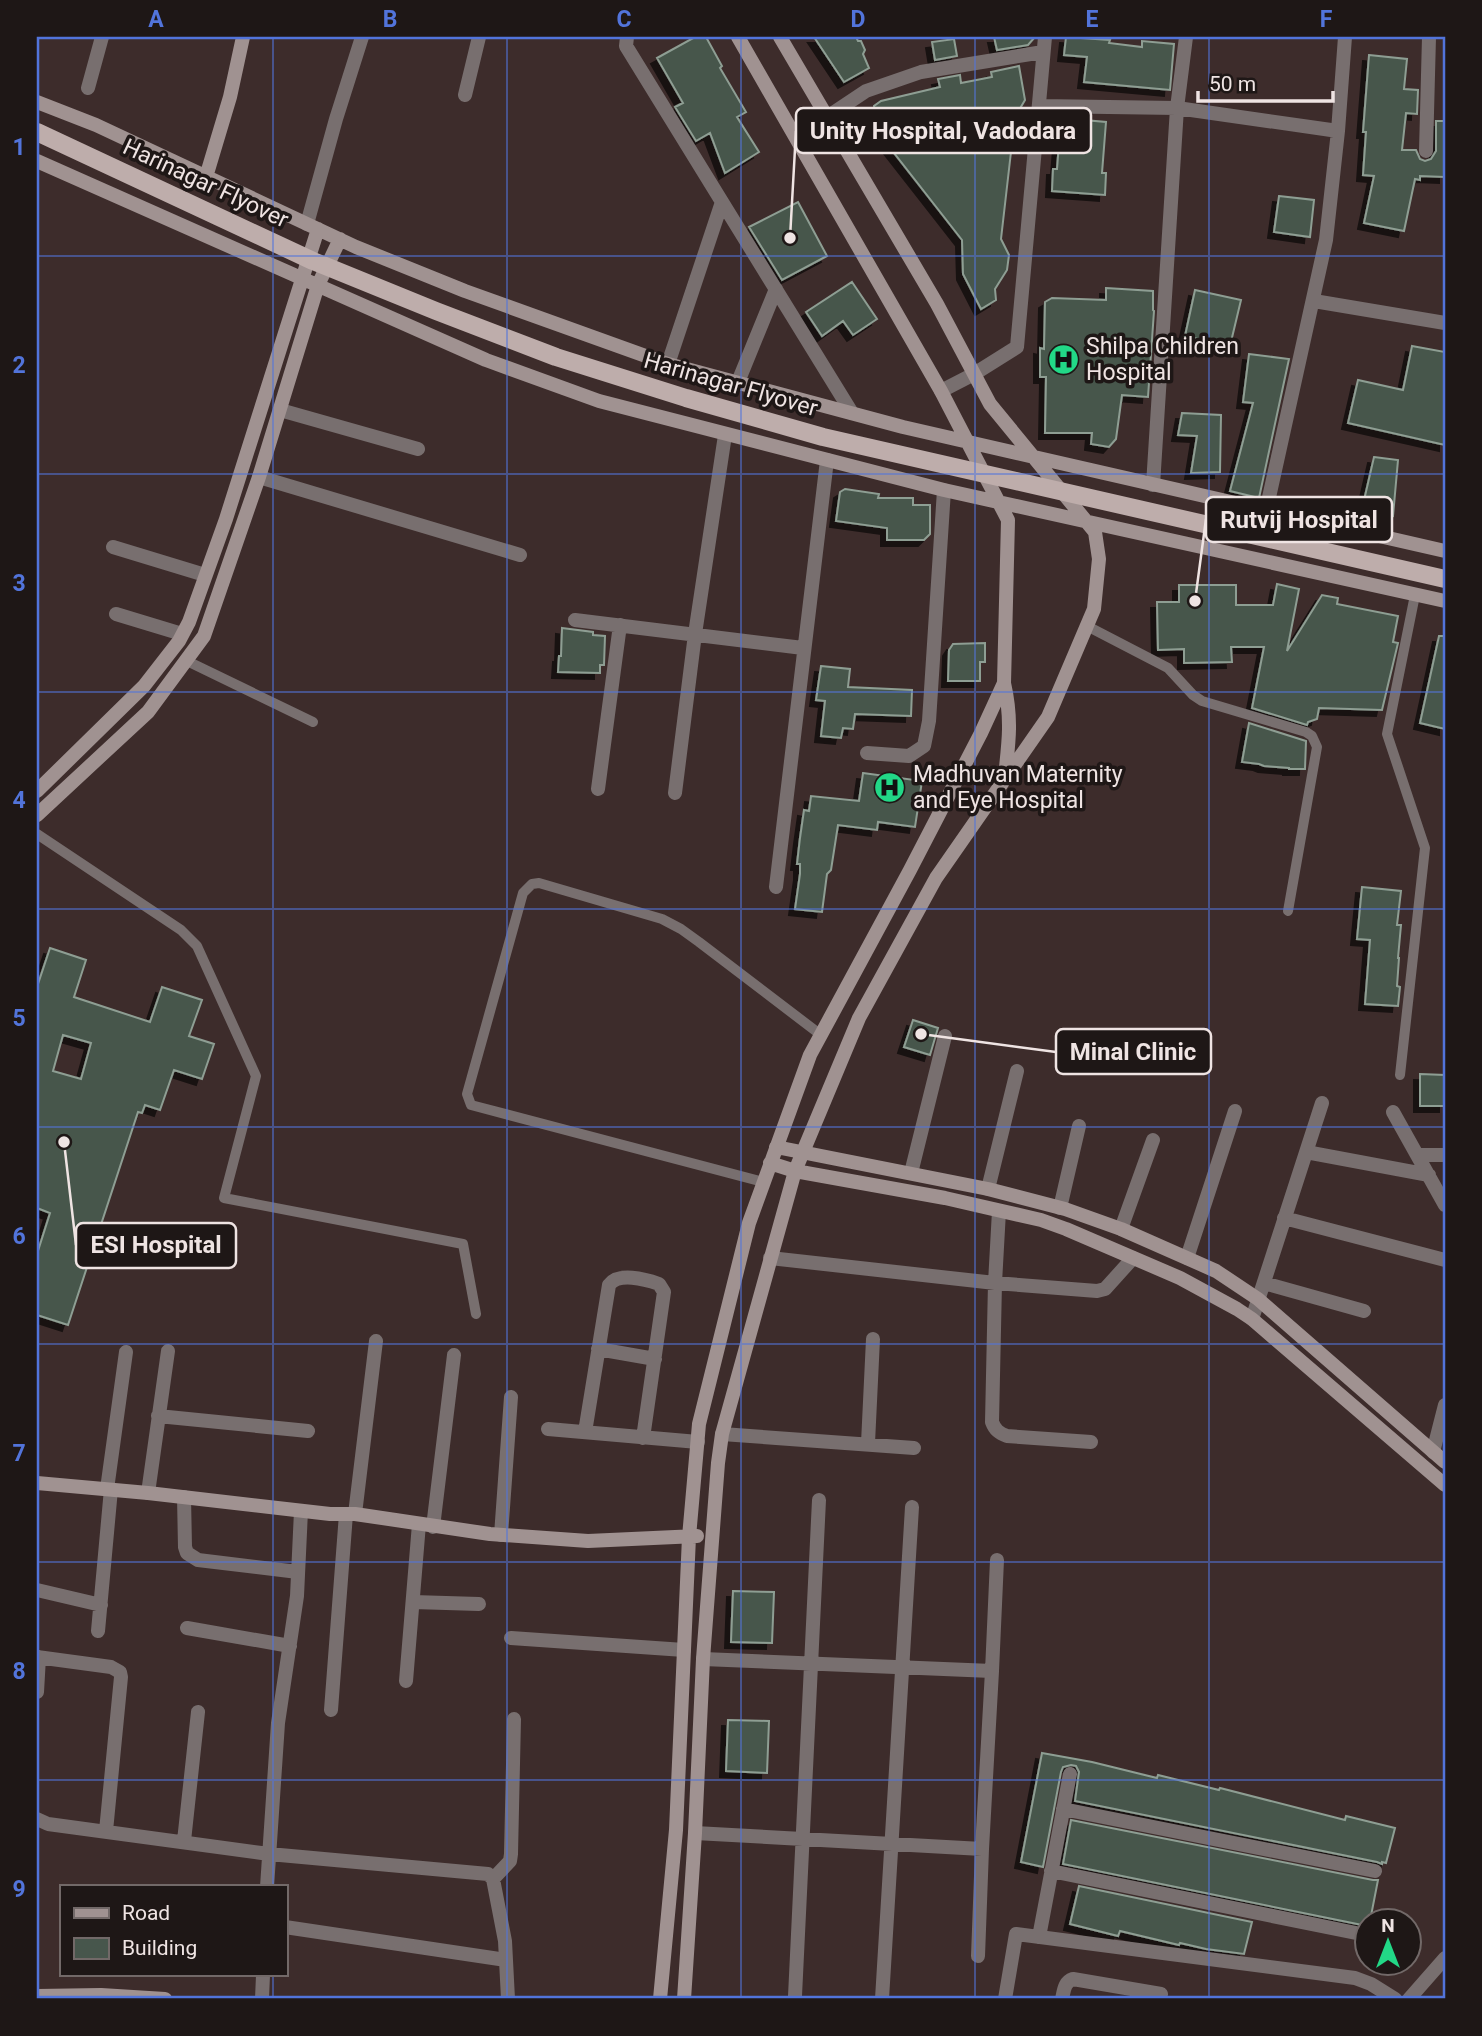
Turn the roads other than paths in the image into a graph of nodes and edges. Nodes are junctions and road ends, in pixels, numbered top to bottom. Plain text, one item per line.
1 (102, 37) edge
2 (243, 37) edge
3 (362, 37) edge
4 (479, 37) edge
5 (626, 37) edge
6 (738, 37) edge
7 (780, 37) edge
8 (1045, 37) edge
9 (1186, 37) edge
10 (1345, 37) edge
11 (1429, 37) edge
12 (1043, 52) junction
13 (88, 88) dead end
14 (465, 95) dead end
15 (37, 102) edge
16 (1040, 106) junction
17 (1177, 108) junction
18 (827, 117) junction
19 (1338, 131) junction
20 (37, 132) edge
21 (1426, 151) dead end
22 (37, 161) edge
23 (206, 177) junction
24 (722, 202) junction
25 (313, 227) junction
26 (340, 239) junction
27 (302, 277) junction
28 (318, 285) junction
29 (776, 289) junction
30 (1314, 300) junction
31 (1445, 323) edge
32 (668, 364) junction
33 (974, 374) junction
34 (738, 382) junction
35 (941, 391) junction
36 (280, 410) junction
37 (852, 413) junction
38 (725, 435) junction
39 (968, 443) junction
40 (418, 449) dead end
41 (1034, 458) junction
42 (827, 460) junction
43 (259, 477) junction
44 (1153, 485) junction
45 (944, 490) junction
46 (998, 501) junction
47 (1266, 511) junction
48 (1086, 520) junction
49 (113, 547) dead end
50 (1445, 551) edge
51 (520, 555) dead end
52 (205, 575) junction
53 (1445, 579) edge
54 (1415, 595) junction
55 (1445, 601) edge
56 (116, 614) dead end
57 (575, 620) dead end
58 (620, 625) junction
59 (1087, 626) junction
60 (182, 634) junction
61 (695, 634) junction
62 (803, 648) junction
63 (187, 661) junction
64 (1004, 683) junction
65 (313, 722) dead end
66 (867, 753) dead end
67 (1004, 780) junction
68 (598, 789) dead end
69 (37, 791) edge
70 (675, 793) dead end
71 (37, 814) edge
72 (37, 834) edge
73 (910, 870) junction
74 (933, 883) junction
75 (776, 887) dead end
76 (1288, 911) dead end
77 (821, 1035) junction
78 (945, 1036) dead end
79 (1017, 1071) dead end
80 (1400, 1075) dead end
81 (1322, 1103) dead end
82 (1235, 1111) dead end
83 (1393, 1112) dead end
84 (1079, 1126) dead end
85 (1153, 1140) dead end
86 (776, 1147) junction
87 (803, 1153) junction
88 (1306, 1153) junction
89 (1417, 1155) junction
90 (1445, 1155) edge
91 (770, 1163) junction
92 (795, 1171) junction
93 (911, 1173) junction
94 (1429, 1175) junction
95 (763, 1182) junction
96 (988, 1189) junction
97 (1445, 1205) edge
98 (1060, 1208) junction
99 (999, 1211) junction
100 (1284, 1218) junction
101 (1121, 1229) junction
102 (770, 1258) junction
103 (1133, 1258) junction
104 (1187, 1258) junction
105 (1445, 1260) edge
106 (995, 1283) junction
107 (1264, 1283) junction
108 (1258, 1299) junction
109 (1364, 1311) dead end
110 (476, 1314) dead end
111 (1252, 1319) junction
112 (873, 1339) dead end
113 (376, 1341) dead end
114 (598, 1349) junction
115 (168, 1351) dead end
116 (126, 1352) dead end
117 (454, 1355) dead end
118 (655, 1359) junction
119 (511, 1396) dead end
120 (1445, 1405) edge
121 (158, 1416) junction
122 (548, 1429) dead end
123 (308, 1431) dead end
124 (584, 1433) junction
125 (722, 1434) junction
126 (643, 1438) junction
127 (698, 1442) junction
128 (1091, 1442) dead end
129 (868, 1443) junction
130 (914, 1448) dead end
131 (1433, 1452) junction
132 (1445, 1462) edge
133 (37, 1483) edge
134 (1445, 1485) edge
135 (109, 1489) junction
136 (148, 1493) junction
137 (184, 1497) junction
138 (819, 1500) dead end
139 (912, 1507) dead end
140 (301, 1511) junction
141 (350, 1514) junction
142 (426, 1526) junction
143 (501, 1535) junction
144 (711, 1536) junction
145 (689, 1537) junction
146 (997, 1560) dead end
147 (298, 1572) junction
148 (37, 1590) edge
149 (413, 1602) junction
150 (479, 1604) dead end
151 (100, 1605) junction
152 (187, 1628) dead end
153 (98, 1631) dead end
154 (512, 1638) dead end
155 (290, 1646) junction
156 (684, 1650) junction
157 (38, 1657) edge
158 (703, 1659) junction
159 (811, 1664) junction
160 (902, 1668) junction
161 (992, 1671) junction
162 (407, 1681) dead end
163 (37, 1692) edge
164 (331, 1710) dead end
165 (198, 1712) dead end
166 (514, 1719) dead end
167 (1070, 1774) dead end
168 (1063, 1809) junction
169 (37, 1819) edge
170 (106, 1831) junction
171 (695, 1833) junction
172 (803, 1839) junction
173 (184, 1841) junction
174 (892, 1844) junction
175 (982, 1849) junction
176 (268, 1853) junction
177 (1051, 1871) junction
178 (1375, 1871) dead end
179 (493, 1879) junction
180 (267, 1885) edge
181 (287, 1927) edge
182 (1352, 1932) edge
183 (1039, 1937) junction
184 (978, 1956) dead end
185 (1445, 1958) edge
186 (506, 1960) junction
187 (1440, 1972) edge
188 (263, 1976) edge
189 (1161, 1994) dead end
190 (795, 1996) dead end
191 (39, 1997) edge
192 (165, 1999) edge
193 (262, 1999) edge
194 (508, 1999) edge
195 (660, 1999) edge
196 (684, 1999) edge
197 (882, 1999) edge
198 (1005, 1999) edge
199 (1062, 1999) edge
200 (1395, 1999) edge
201 (1409, 1999) edge

1 - 13 street
2 - 23 street
3 - 25 street
4 - 14 street
5 - 24 street
6 - 35 street
7 - 18 street
8 - 12 street
9 - 17 street
10 - 19 street
11 - 21 street
12 - 16 street
12 - 18 street
15 - 23 street
16 - 17 street
16 - 33 street
17 - 19 street
17 - 44 street
18 - 33 street
19 - 30 street
20 - 53 main road, Harinagar Flyover, bridge
22 - 27 street
23 - 25 street
24 - 29 street
24 - 32 street
25 - 26 street
25 - 27 street
26 - 28 street
26 - 32 street
27 - 28 street
27 - 52 street
28 - 36 street
28 - 38 street
29 - 34 street
29 - 37 street
30 - 31 street
30 - 47 street
32 - 34 street
33 - 35 street
33 - 41 street
34 - 37 street
35 - 39 street
36 - 40 street
36 - 43 street
37 - 39 street
38 - 42 street
38 - 61 street
39 - 41 street
39 - 46 street
41 - 44 street
41 - 48 street
42 - 45 street
42 - 62 street
43 - 51 street
43 - 63 street
44 - 47 street
45 - 46 street
45 - 66 street
46 - 48 street
46 - 64 street
47 - 50 street
48 - 54 street
48 - 59 street
49 - 52 street
52 - 60 street
54 - 55 street
54 - 80 lane
56 - 60 street
57 - 58 street
58 - 61 street
58 - 68 street
59 - 67 street
59 - 76 lane
60 - 69 street
61 - 62 street
61 - 70 street
62 - 75 street
63 - 65 lane
63 - 71 street
64 - 67 street
64 - 73 street
67 - 74 street
72 - 110 lane
73 - 74 street
73 - 77 street
74 - 87 street
77 - 86 street
77 - 95 lane
78 - 93 street
79 - 96 street
81 - 88 street
82 - 104 street
83 - 89 street
84 - 98 street
85 - 101 street
86 - 87 street
86 - 91 street
87 - 92 street
87 - 93 street
88 - 94 street
88 - 100 street
89 - 90 street
89 - 94 street
91 - 92 street
91 - 95 street
92 - 99 street
92 - 102 street
93 - 96 street
94 - 97 street
95 - 127 street
96 - 98 street
98 - 101 street
99 - 103 street
99 - 106 street
100 - 105 street
100 - 107 street
101 - 104 street
102 - 106 street
102 - 125 street
103 - 106 street
103 - 111 street
104 - 108 street
106 - 128 street
107 - 108 street
107 - 109 street
108 - 111 street
108 - 131 street
111 - 134 street
112 - 129 street
113 - 141 street
114 - 118 street
114 - 118 street
114 - 124 street
115 - 121 street
116 - 135 street
117 - 142 street
118 - 126 street
119 - 143 street
120 - 131 street
121 - 123 street
121 - 136 street
122 - 124 street
124 - 126 street
125 - 129 street
125 - 144 street
126 - 127 street
127 - 145 street
129 - 130 street
131 - 132 street
133 - 135 street
135 - 136 street
135 - 151 street
136 - 137 street
137 - 140 street
137 - 147 street
138 - 159 street
139 - 160 street
140 - 141 street
140 - 147 street
141 - 142 street
141 - 164 street
142 - 143 street
142 - 149 street
143 - 145 street
144 - 145 street
144 - 158 street
145 - 156 street
146 - 161 street
147 - 155 street
148 - 151 street
149 - 150 street
149 - 162 street
151 - 153 street
152 - 155 street
154 - 156 street
155 - 176 street
156 - 195 street
157 - 163 street
157 - 170 street
158 - 159 street
158 - 171 street
159 - 160 street
159 - 172 street
160 - 161 street
160 - 174 street
161 - 175 street
165 - 173 street
166 - 179 street
167 - 168 street
168 - 177 street
168 - 178 street
169 - 170 street
170 - 173 street
171 - 172 street
171 - 196 street
172 - 174 street
172 - 190 street
173 - 176 street
174 - 175 street
174 - 197 street
175 - 184 street
176 - 179 street
176 - 180 street
177 - 182 street
177 - 183 street
179 - 186 street
181 - 186 street
183 - 198 street
183 - 200 street
185 - 187 street
186 - 194 street
187 - 201 street
188 - 193 street
189 - 199 street
191 - 192 street

